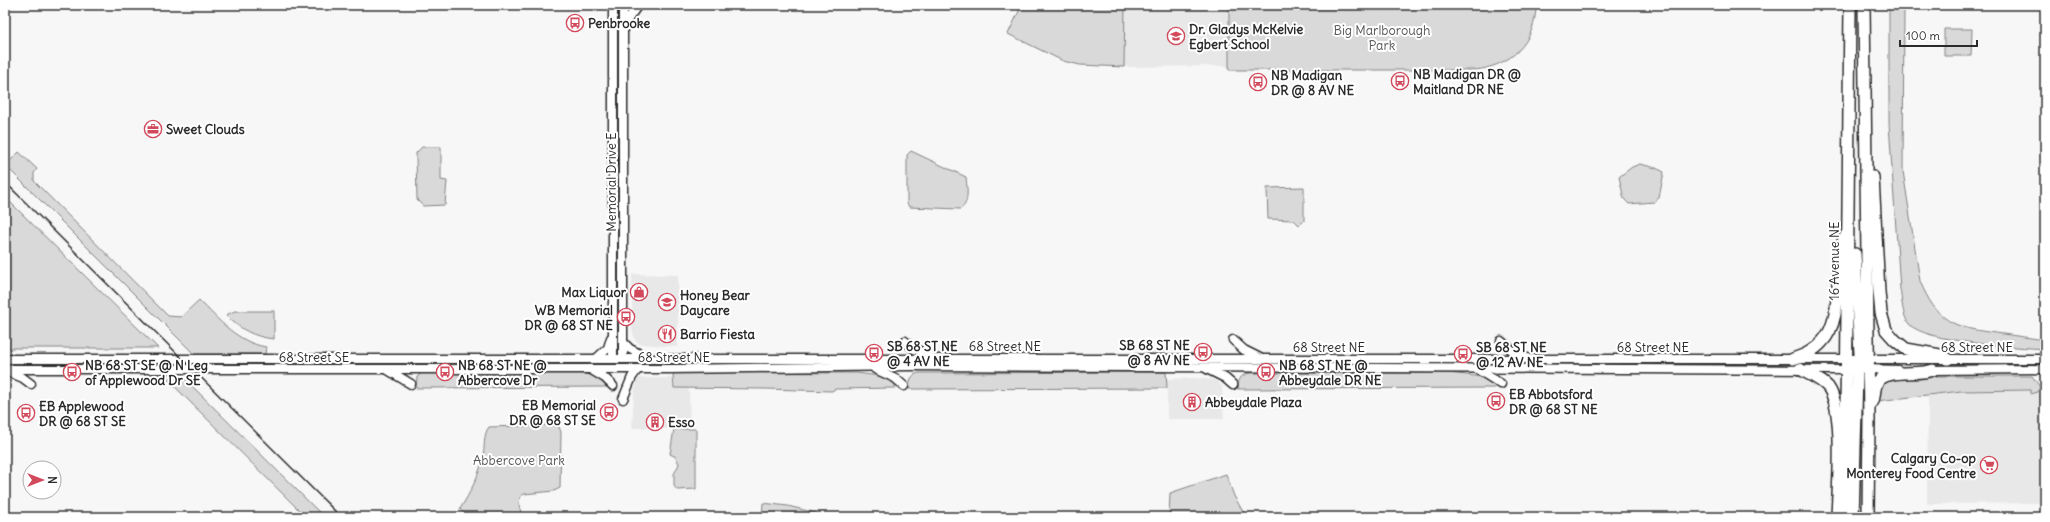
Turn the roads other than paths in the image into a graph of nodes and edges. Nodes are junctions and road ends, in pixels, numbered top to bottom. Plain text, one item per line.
1 (613, 5) edge
2 (623, 5) edge
3 (638, 5) edge
4 (1850, 5) edge
5 (1864, 5) edge
6 (623, 35) junction
7 (1865, 140) junction
8 (1848, 198) junction
9 (1848, 231) junction
10 (613, 333) junction
11 (1233, 340) dead end
12 (905, 341) dead end
13 (1501, 341) dead end
14 (623, 342) junction
15 (597, 358) junction
16 (936, 358) junction
17 (5, 359) edge
18 (613, 359) junction
19 (623, 359) junction
20 (652, 359) junction
21 (1262, 359) junction
22 (1793, 359) junction
23 (1948, 359) junction
24 (2045, 359) edge
25 (1531, 360) junction
26 (1858, 365) junction
27 (869, 366) junction
28 (386, 368) junction
29 (590, 368) junction
30 (1205, 368) junction
31 (623, 369) joint
32 (638, 369) junction
33 (1476, 369) junction
34 (1800, 369) junction
35 (2045, 369) edge
36 (5, 370) edge
37 (1933, 370) junction
38 (31, 384) dead end
39 (411, 384) dead end
40 (1501, 384) dead end
41 (1233, 385) dead end
42 (613, 386) dead end
43 (904, 386) dead end
44 (623, 399) dead end
45 (1869, 419) junction
46 (1837, 517) edge
47 (1845, 517) edge
48 (1853, 517) edge
49 (1868, 517) edge

1 - 10 main road, Memorial Drive E
2 - 6 main road, Memorial Drive E
3 - 6 main road
4 - 8 highway, 16 Avenue NE
5 - 7 highway, 16 Avenue NE
6 - 14 main road, Memorial Drive E
7 - 23 highway
7 - 26 highway, 16 Avenue NE
8 - 9 highway, 16 Avenue NE
8 - 26 highway
9 - 22 highway
9 - 26 highway, 16 Avenue NE
10 - 15 main road
10 - 18 main road, Memorial Drive E
11 - 21 main road
12 - 16 main road
13 - 25 main road
14 - 19 main road, Memorial Drive E
14 - 20 main road
15 - 17 main road, 68 Street SE
15 - 18 main road, 68 Street SE
16 - 20 main road, 68 Street NE
16 - 21 main road, 68 Street NE
18 - 19 main road, 68 Street NE
19 - 20 main road, 68 Street NE
21 - 25 main road, 68 Street NE
22 - 25 main road, 68 Street NE
22 - 26 main road, 68 Street NE
23 - 24 main road, 68 Street NE
23 - 26 main road, 68 Street NE
26 - 34 main road, 68 Street NE
26 - 37 main road, 68 Street NE
26 - 45 highway, 16 Avenue NE
26 - 47 highway, 16 Avenue NE
26 - 48 highway
27 - 30 main road, 68 Street NE
27 - 32 main road, 68 Street NE
27 - 43 main road
28 - 29 main road, 68 Street SE
28 - 36 main road, 68 Street SE
28 - 39 main road
29 - 31 main road, 68 Street SE
29 - 42 main road
30 - 33 main road, 68 Street NE
30 - 41 main road
31 - 32 main road, 68 Street NE
32 - 44 main road
33 - 34 main road, 68 Street NE
33 - 40 main road
34 - 46 highway
35 - 37 main road, 68 Street NE
36 - 38 main road
37 - 45 highway
45 - 49 highway, 16 Avenue NE

